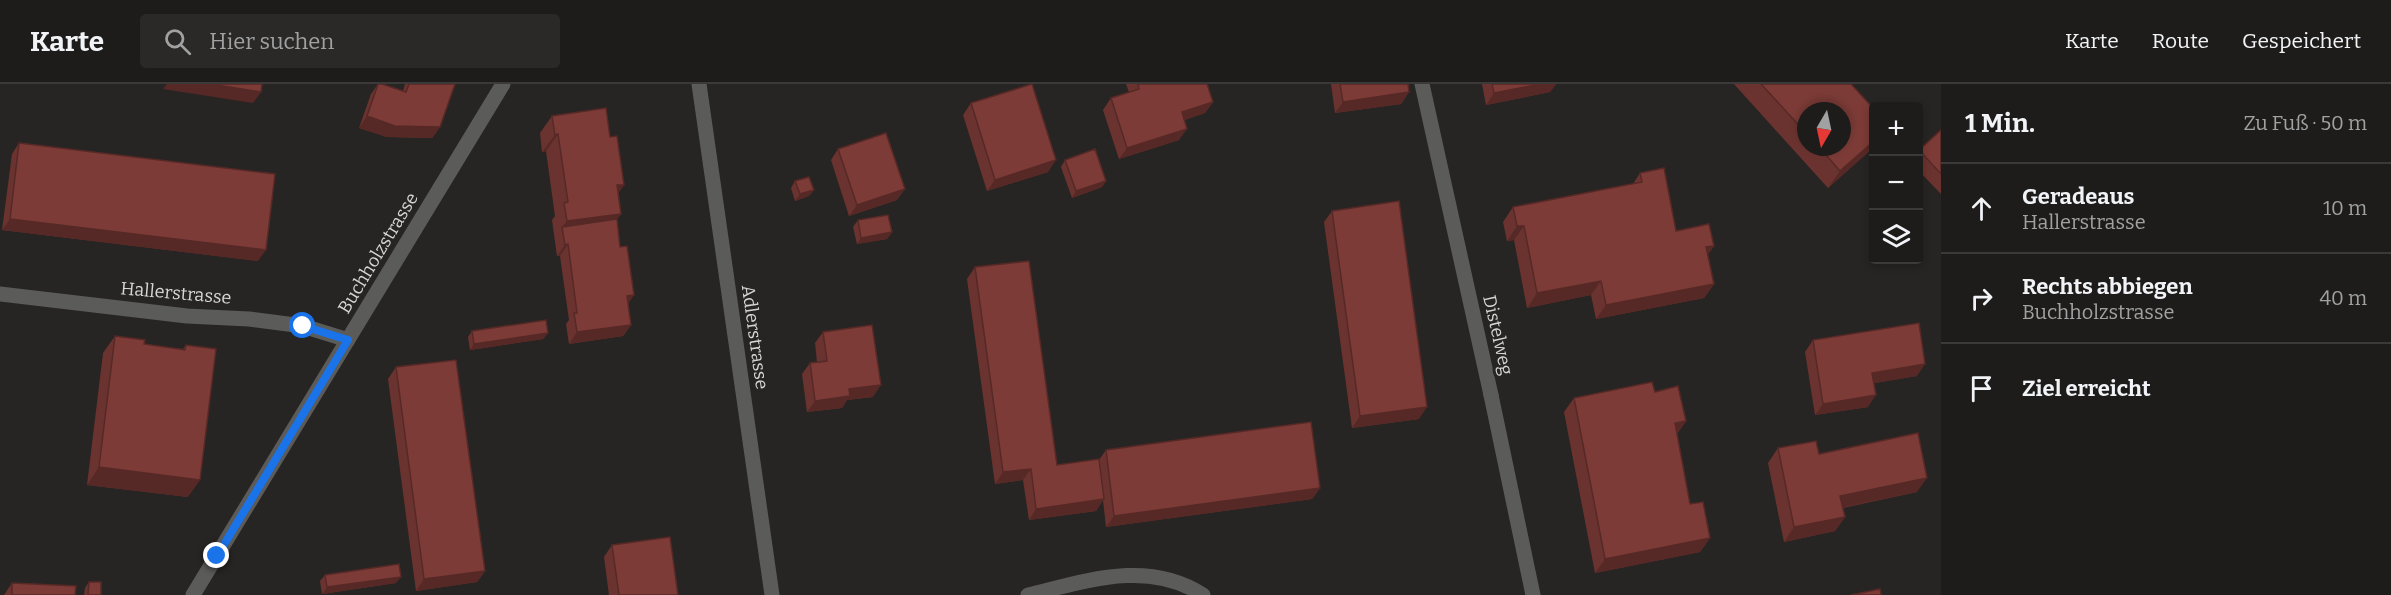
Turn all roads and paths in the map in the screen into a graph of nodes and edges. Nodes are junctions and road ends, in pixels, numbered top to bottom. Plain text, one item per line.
1 (503, 84) edge
2 (699, 84) edge
3 (1422, 84) edge
4 (0, 294) edge
5 (348, 340) junction
6 (194, 595) edge
7 (771, 595) edge
8 (1028, 595) edge
9 (1203, 595) edge
10 (1533, 595) edge

1 - 5 street, Buchholzstrasse
2 - 7 street, Adlerstrasse
3 - 10 street, Distelweg
4 - 5 street, Hallerstrasse
5 - 6 street, Buchholzstrasse
8 - 9 street

